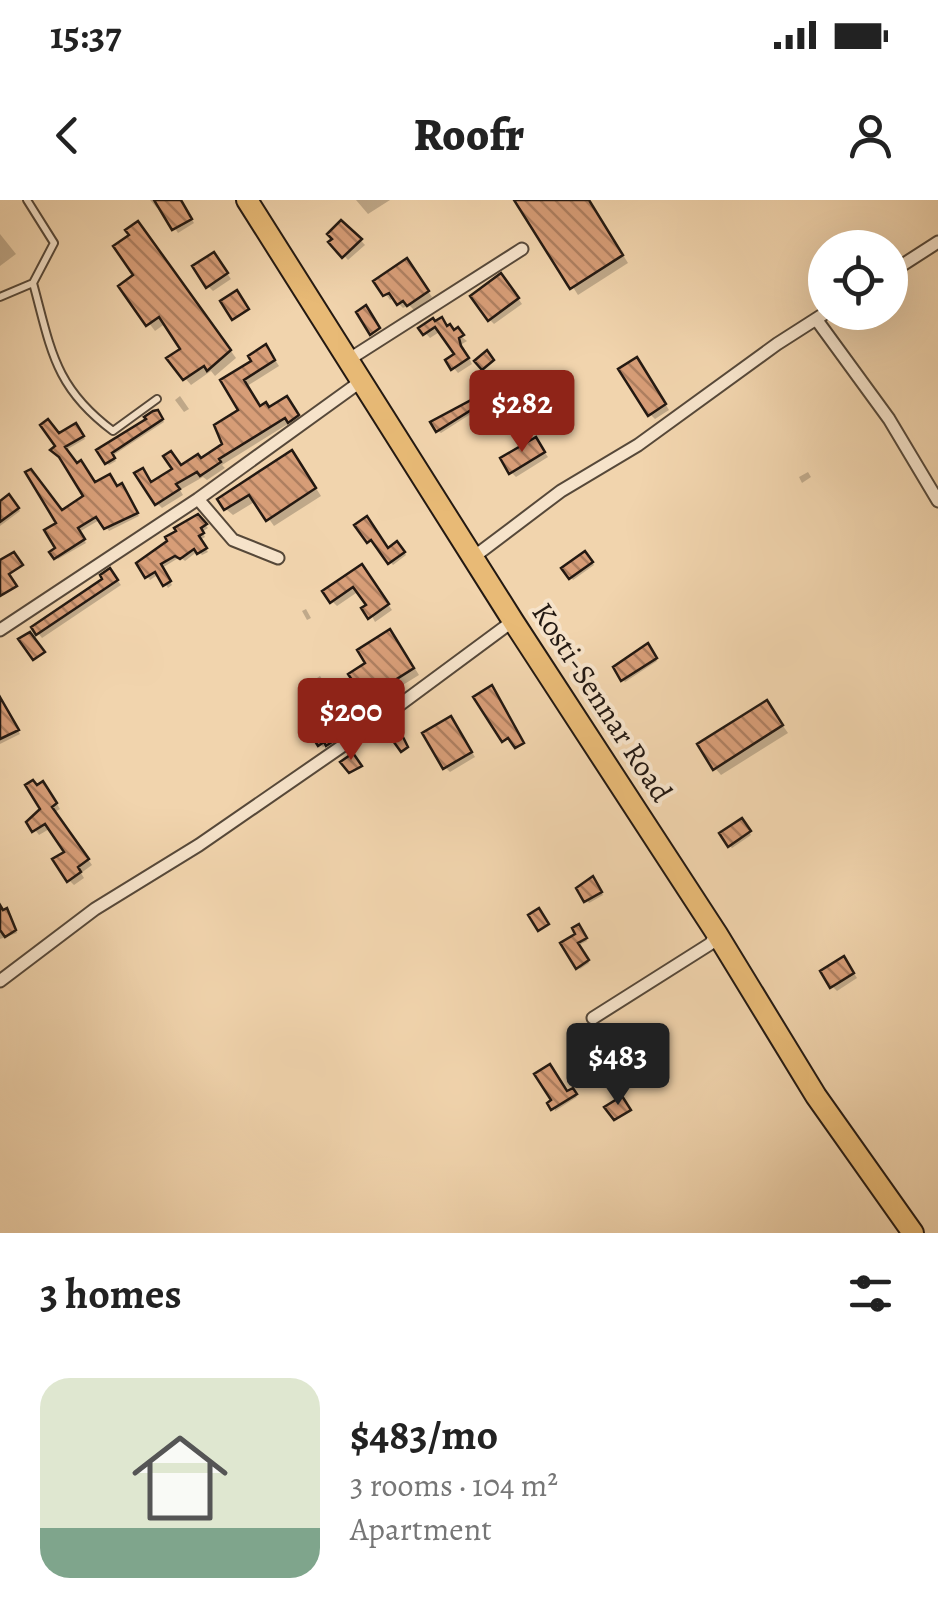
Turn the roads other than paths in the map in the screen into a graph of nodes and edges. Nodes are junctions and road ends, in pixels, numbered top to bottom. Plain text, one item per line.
1 (27, 200) edge
2 (246, 200) edge
3 (938, 242) edge
4 (522, 249) dead end
5 (908, 261) edge
6 (33, 283) junction
7 (0, 298) edge
8 (808, 325) edge
9 (830, 330) edge
10 (348, 360) junction
11 (360, 382) junction
12 (157, 399) dead end
13 (198, 498) junction
14 (938, 501) edge
15 (475, 556) junction
16 (278, 558) dead end
17 (512, 621) junction
18 (0, 630) edge
19 (718, 934) junction
20 (0, 981) edge
21 (593, 1018) dead end
22 (913, 1233) edge

1 - 6 lane
2 - 10 highway, Kosti-Sennar Road
3 - 5 street
4 - 10 street
6 - 7 lane
6 - 12 lane
8 - 15 street
9 - 14 street
10 - 11 highway, Kosti-Sennar Road
11 - 13 street
11 - 15 highway, Kosti-Sennar Road
13 - 16 street
13 - 18 street
15 - 17 highway, Kosti-Sennar Road
17 - 19 highway, Kosti-Sennar Road
17 - 20 street
19 - 21 street
19 - 22 highway, Kosti-Sennar Road

